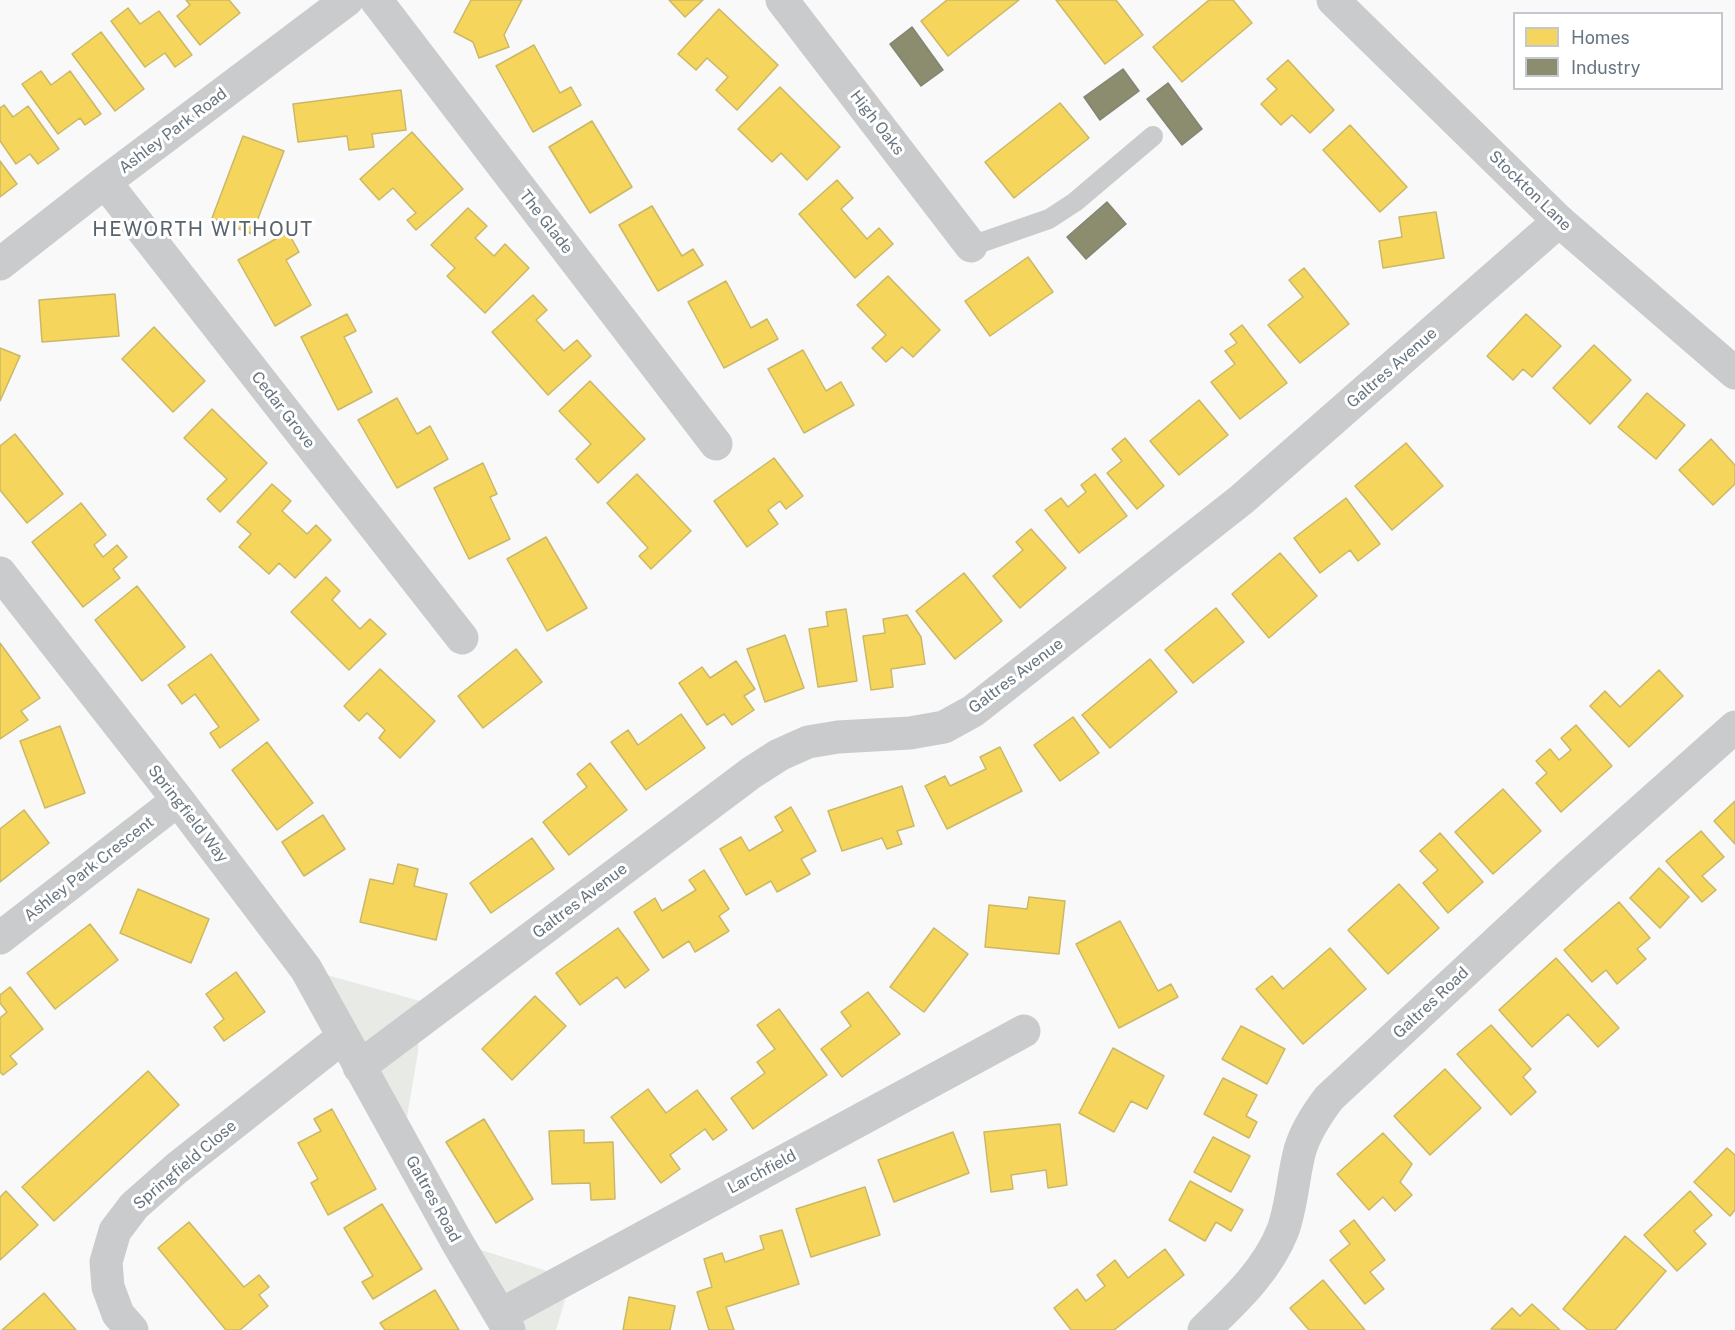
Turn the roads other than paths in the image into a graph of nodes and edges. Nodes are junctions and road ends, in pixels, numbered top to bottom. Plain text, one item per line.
1 (347, 0) edge
2 (375, 0) edge
3 (782, 0) edge
4 (1333, 0) edge
5 (1152, 136) dead end
6 (105, 182) junction
7 (1559, 221) junction
8 (971, 246) joint
9 (0, 264) edge
10 (1735, 374) edge
11 (716, 444) dead end
12 (0, 573) edge
13 (462, 638) dead end
14 (1735, 728) edge
15 (178, 800) junction
16 (0, 938) edge
17 (1024, 1031) dead end
18 (343, 1037) junction
19 (359, 1066) junction
20 (505, 1322) edge
21 (132, 1330) edge
22 (1204, 1330) edge

1 - 6 street, Ashley Park Road
2 - 11 street, The Glade
3 - 8 street, High Oaks
4 - 7 street, Stockton Lane
5 - 8 lane
6 - 9 street, Ashley Park Road
6 - 13 street, Cedar Grove
7 - 10 street, Stockton Lane
7 - 19 street, Galtres Avenue
12 - 15 street, Springfield Way
14 - 22 street, Galtres Road
15 - 16 street, Ashley Park Crescent
15 - 18 street, Springfield Way
17 - 20 street, Larchfield
18 - 19 street, Springfield Way
18 - 21 street, Springfield Close
19 - 20 street, Galtres Road

